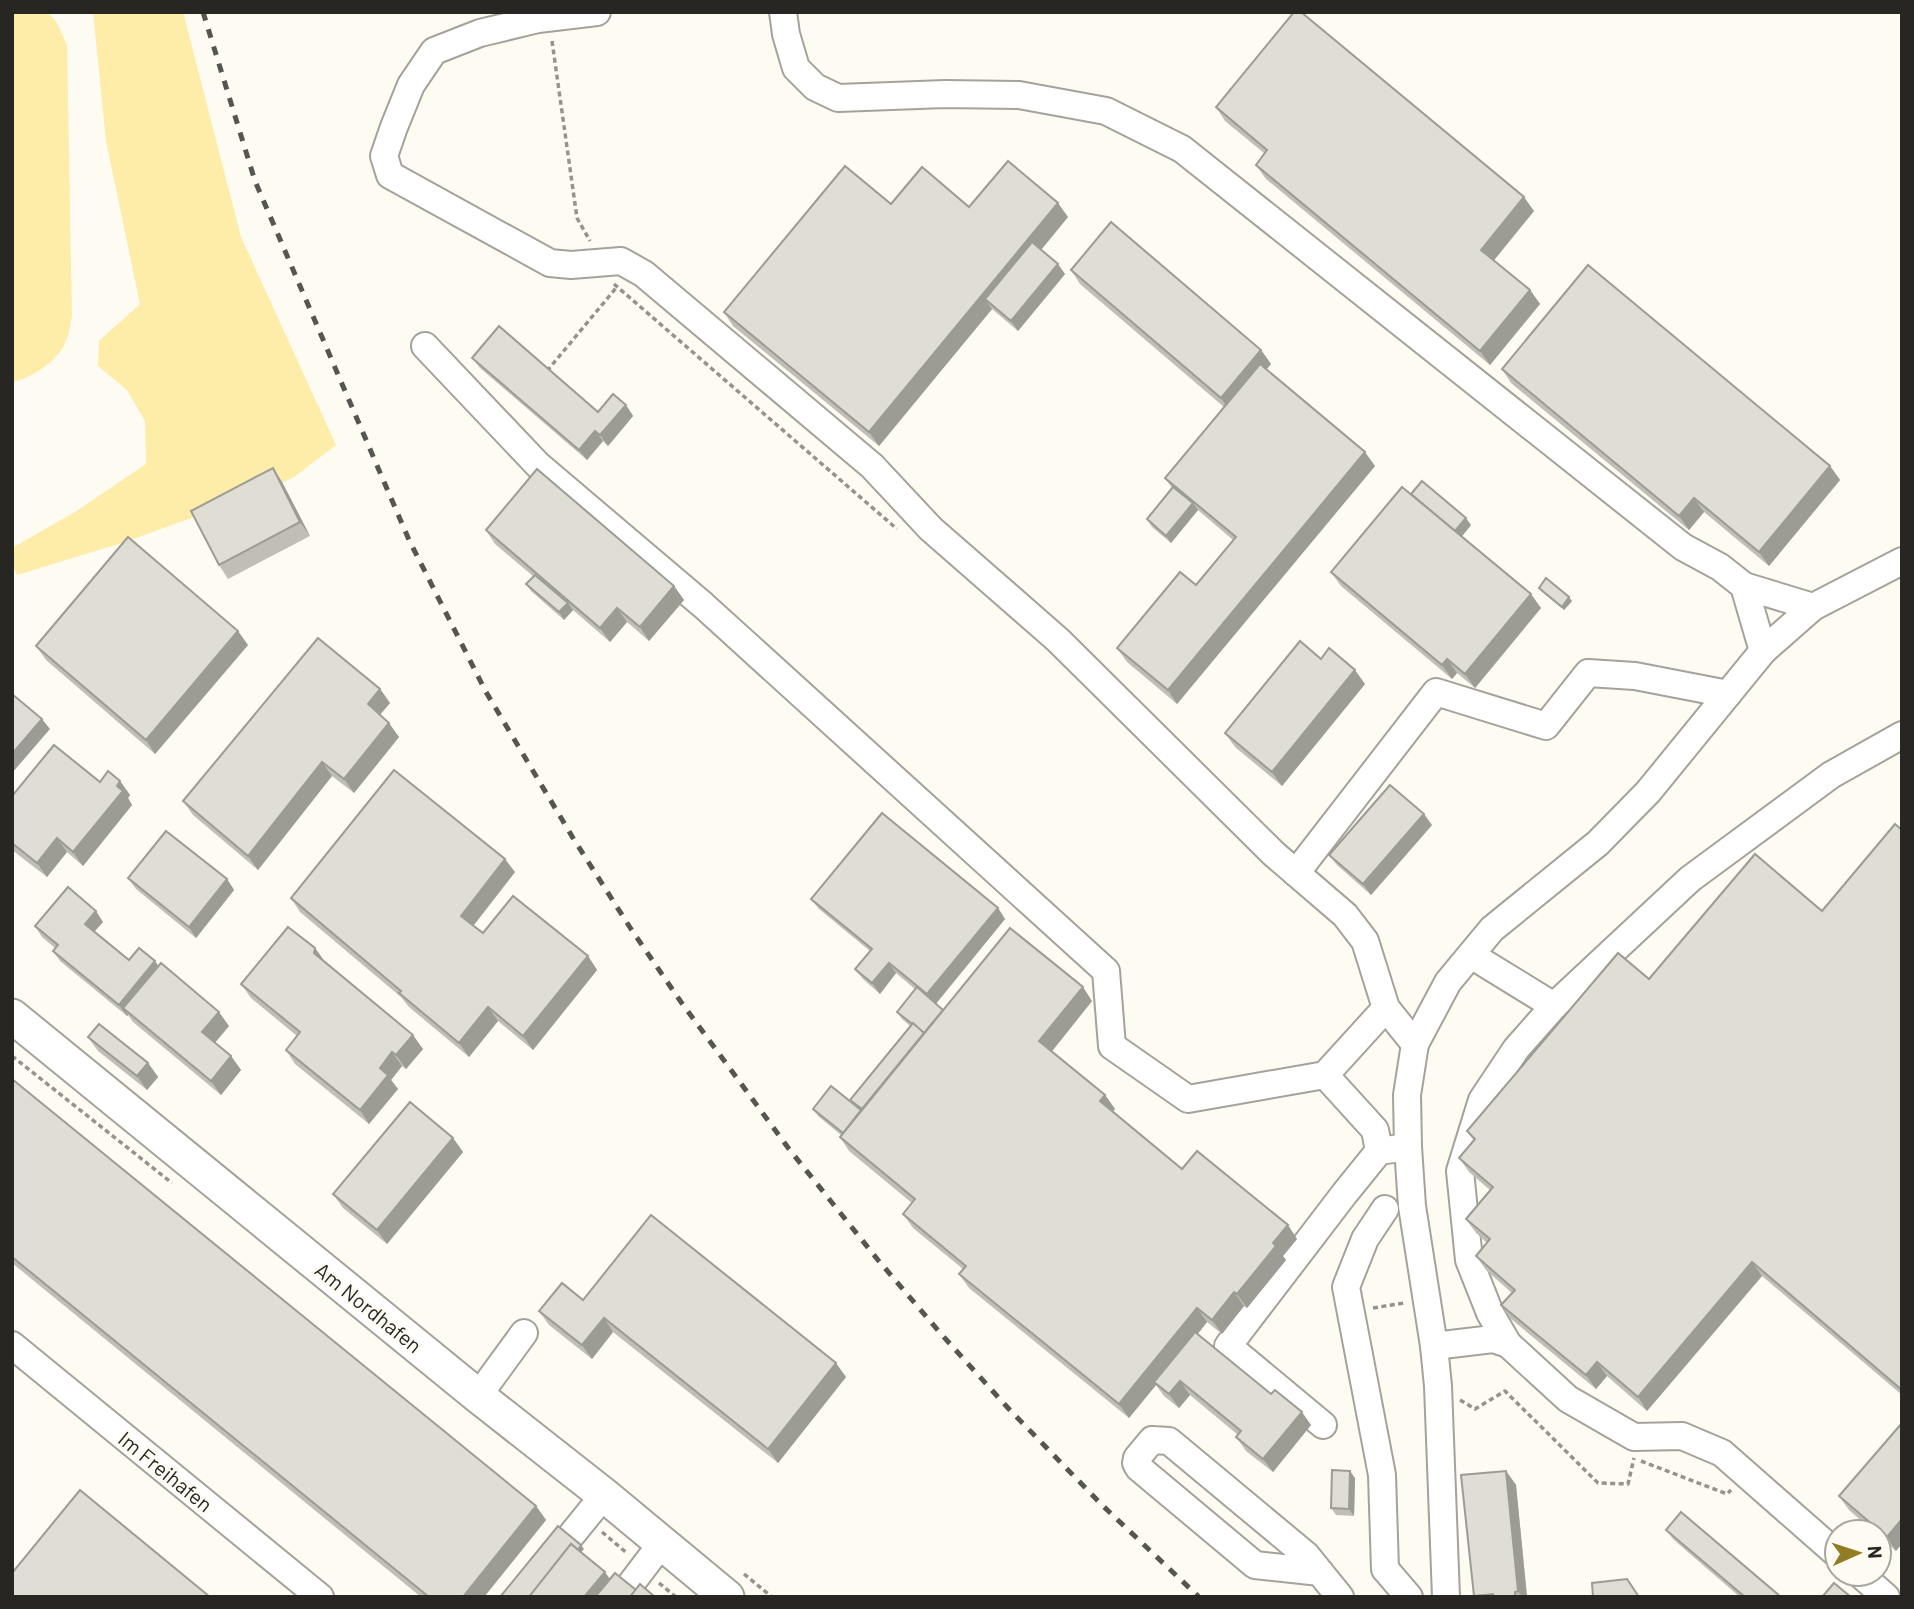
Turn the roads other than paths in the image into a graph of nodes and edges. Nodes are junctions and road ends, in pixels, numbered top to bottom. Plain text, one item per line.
1 (597, 12) edge
2 (783, 12) edge
3 (537, 16) edge
4 (425, 345) dead end
5 (1902, 561) edge
6 (1744, 586) junction
7 (1813, 607) junction
8 (1763, 651) junction
9 (1728, 694) junction
10 (1902, 735) edge
11 (1296, 873) junction
12 (1471, 955) junction
13 (1554, 1006) junction
14 (1386, 1008) junction
15 (12, 1016) edge
16 (1415, 1044) junction
17 (1325, 1075) junction
18 (1408, 1147) junction
19 (1379, 1152) junction
20 (1345, 1193) junction
21 (1385, 1209) dead end
22 (1365, 1239) junction
23 (524, 1333) dead end
24 (1508, 1344) junction
25 (12, 1345) edge
26 (1434, 1346) junction
27 (478, 1396) junction
28 (1323, 1425) dead end
29 (595, 1507) junction
30 (1823, 1542) edge
31 (653, 1556) junction
32 (1320, 1572) junction
33 (320, 1597) edge
34 (522, 1597) edge
35 (621, 1597) edge
36 (727, 1597) edge
37 (1340, 1597) edge
38 (1409, 1597) edge
39 (1446, 1597) edge

1 - 3 lane
2 - 6 lane
3 - 11 lane
4 - 17 lane
5 - 7 lane
6 - 7 lane
6 - 8 lane
7 - 8 lane
8 - 9 lane
9 - 11 lane
9 - 12 lane
10 - 13 lane
11 - 14 lane
12 - 13 lane
12 - 16 lane
13 - 24 lane
14 - 16 lane
14 - 17 lane
15 - 27 main road, Am Nordhafen
16 - 18 lane
17 - 19 lane
18 - 19 lane
18 - 26 lane
19 - 20 lane
20 - 22 lane
20 - 28 lane
21 - 22 lane
22 - 38 lane
23 - 27 lane
24 - 26 lane
24 - 30 lane
25 - 33 lane, Im Freihafen
26 - 39 lane
27 - 29 main road, Am Nordhafen
29 - 31 main road, Am Nordhafen
29 - 34 lane
31 - 35 lane
31 - 36 main road, Am Nordhafen
32 - 32 lane
32 - 37 lane

